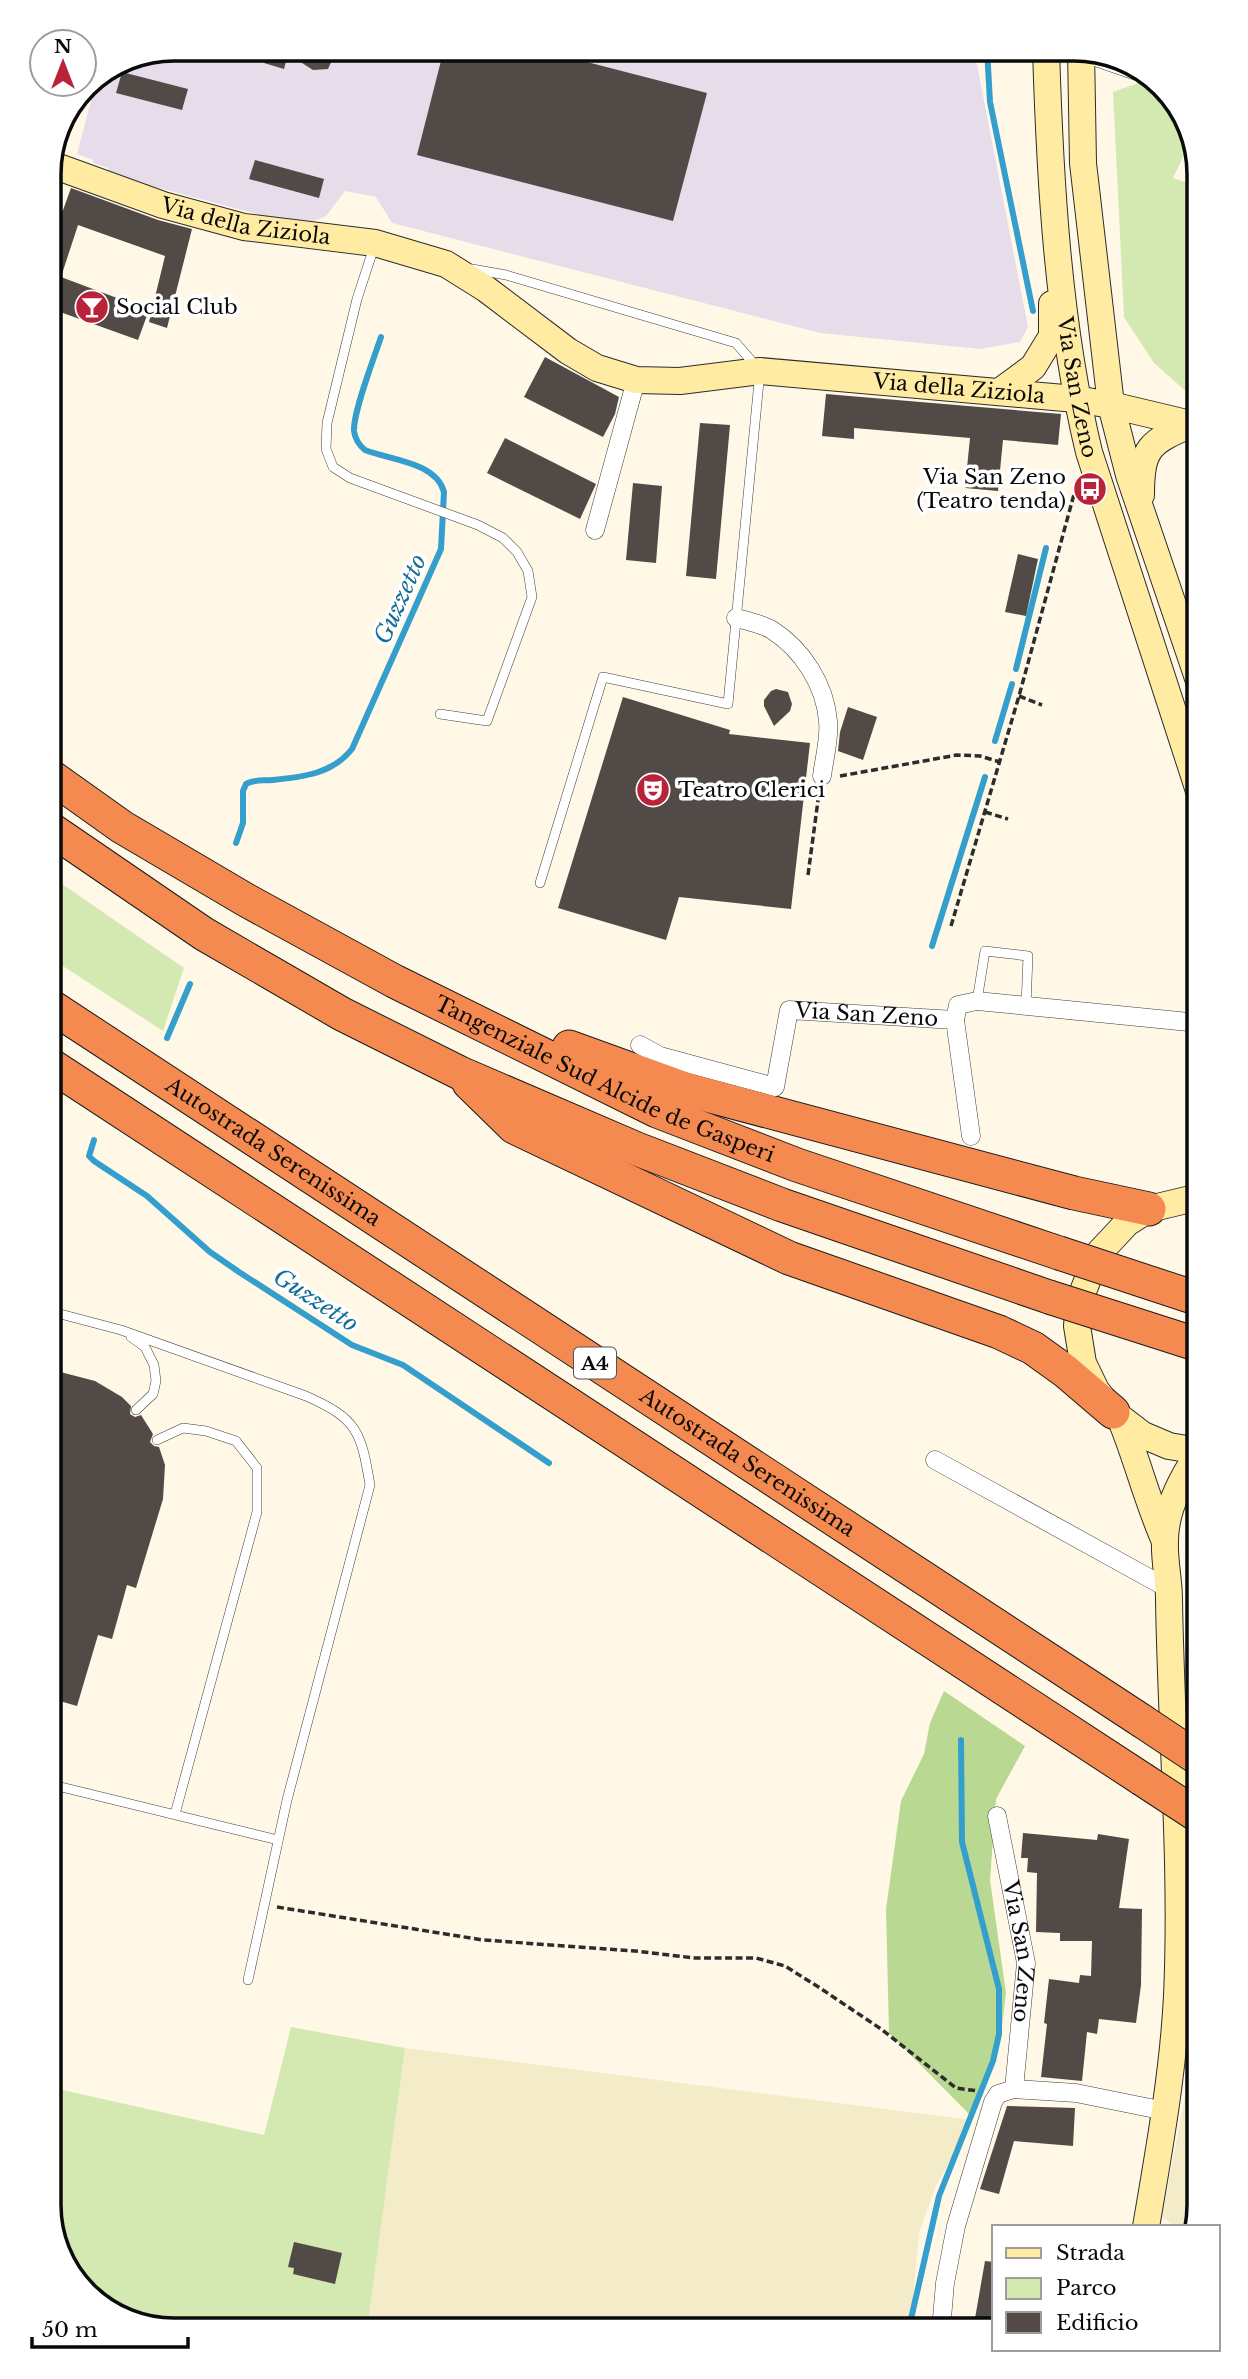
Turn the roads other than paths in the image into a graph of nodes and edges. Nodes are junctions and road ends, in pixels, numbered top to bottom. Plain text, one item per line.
1 (1046, 61) edge
2 (1081, 61) edge
3 (61, 168) edge
4 (1055, 213) junction
5 (375, 243) junction
6 (446, 264) junction
7 (760, 371) junction
8 (636, 380) junction
9 (999, 392) junction
10 (1076, 399) junction
11 (1111, 405) junction
12 (1187, 423) edge
13 (1187, 428) edge
14 (1142, 511) junction
15 (595, 530) dead end
16 (736, 618) junction
17 (1187, 645) edge
18 (440, 714) dead end
19 (1187, 754) edge
20 (822, 776) road end
21 (61, 784) edge
22 (61, 836) edge
23 (540, 883) dead end
24 (977, 1001) junction
25 (1027, 1006) junction
26 (61, 1013) edge
27 (461, 1014) junction
28 (955, 1020) junction
29 (1187, 1022) edge
30 (640, 1045) dead end
31 (61, 1072) edge
32 (460, 1073) junction
33 (971, 1136) dead end
34 (1187, 1199) edge
35 (1149, 1209) junction
36 (1187, 1294) edge
37 (61, 1314) edge
38 (121, 1330) junction
39 (1187, 1341) edge
40 (136, 1410) dead end
41 (1117, 1416) junction
42 (157, 1440) dead end
43 (1187, 1450) edge
44 (936, 1460) dead end
45 (1187, 1470) edge
46 (1164, 1539) junction
47 (1169, 1589) junction
48 (1187, 1751) edge
49 (61, 1787) edge
50 (1187, 1809) edge
51 (175, 1814) junction
52 (997, 1816) dead end
53 (278, 1840) junction
54 (248, 1980) dead end
55 (1006, 2091) junction
56 (1166, 2111) junction
57 (1146, 2225) edge
58 (942, 2318) edge

1 - 4 street, Via San Zeno
2 - 11 street, Via San Zeno
3 - 5 street, Via della Ziziola
4 - 9 street
4 - 10 street, Via San Zeno
5 - 6 street, Via della Ziziola
5 - 18 lane
6 - 7 lane, Via della Ziziola
6 - 8 street, Via della Ziziola
7 - 8 street, Via della Ziziola
7 - 9 street, Via della Ziziola
7 - 16 lane
8 - 15 street
9 - 10 street, Via della Ziziola
10 - 11 street, Via della Ziziola
10 - 19 street, Via San Zeno
11 - 12 street, Via della Ziziola
11 - 14 street, Via San Zeno
13 - 14 street
14 - 17 street, Via San Zeno
16 - 20 street
16 - 23 lane
21 - 27 highway, Tangenziale Sud Alcide de Gasperi
22 - 32 highway
24 - 25 street
24 - 25 lane
24 - 28 street, Via San Zeno
25 - 29 street
26 - 48 highway, Autostrada Serenissima / A4, bridge
27 - 35 highway
27 - 36 highway, Tangenziale Sud Alcide de Gasperi, bridge
28 - 30 street, Via San Zeno
28 - 33 street, Via San Zeno
31 - 50 highway, A4, bridge
32 - 39 highway, bridge
32 - 41 highway
34 - 35 street
35 - 41 street
37 - 38 lane
38 - 40 lane
38 - 53 lane
41 - 43 street
41 - 46 street
42 - 51 lane
44 - 47 street
45 - 46 street
46 - 47 street
47 - 56 street
49 - 51 lane
51 - 53 lane
52 - 55 street, Via San Zeno
53 - 54 lane
55 - 56 street
55 - 58 street, Via San Zeno
56 - 57 street

